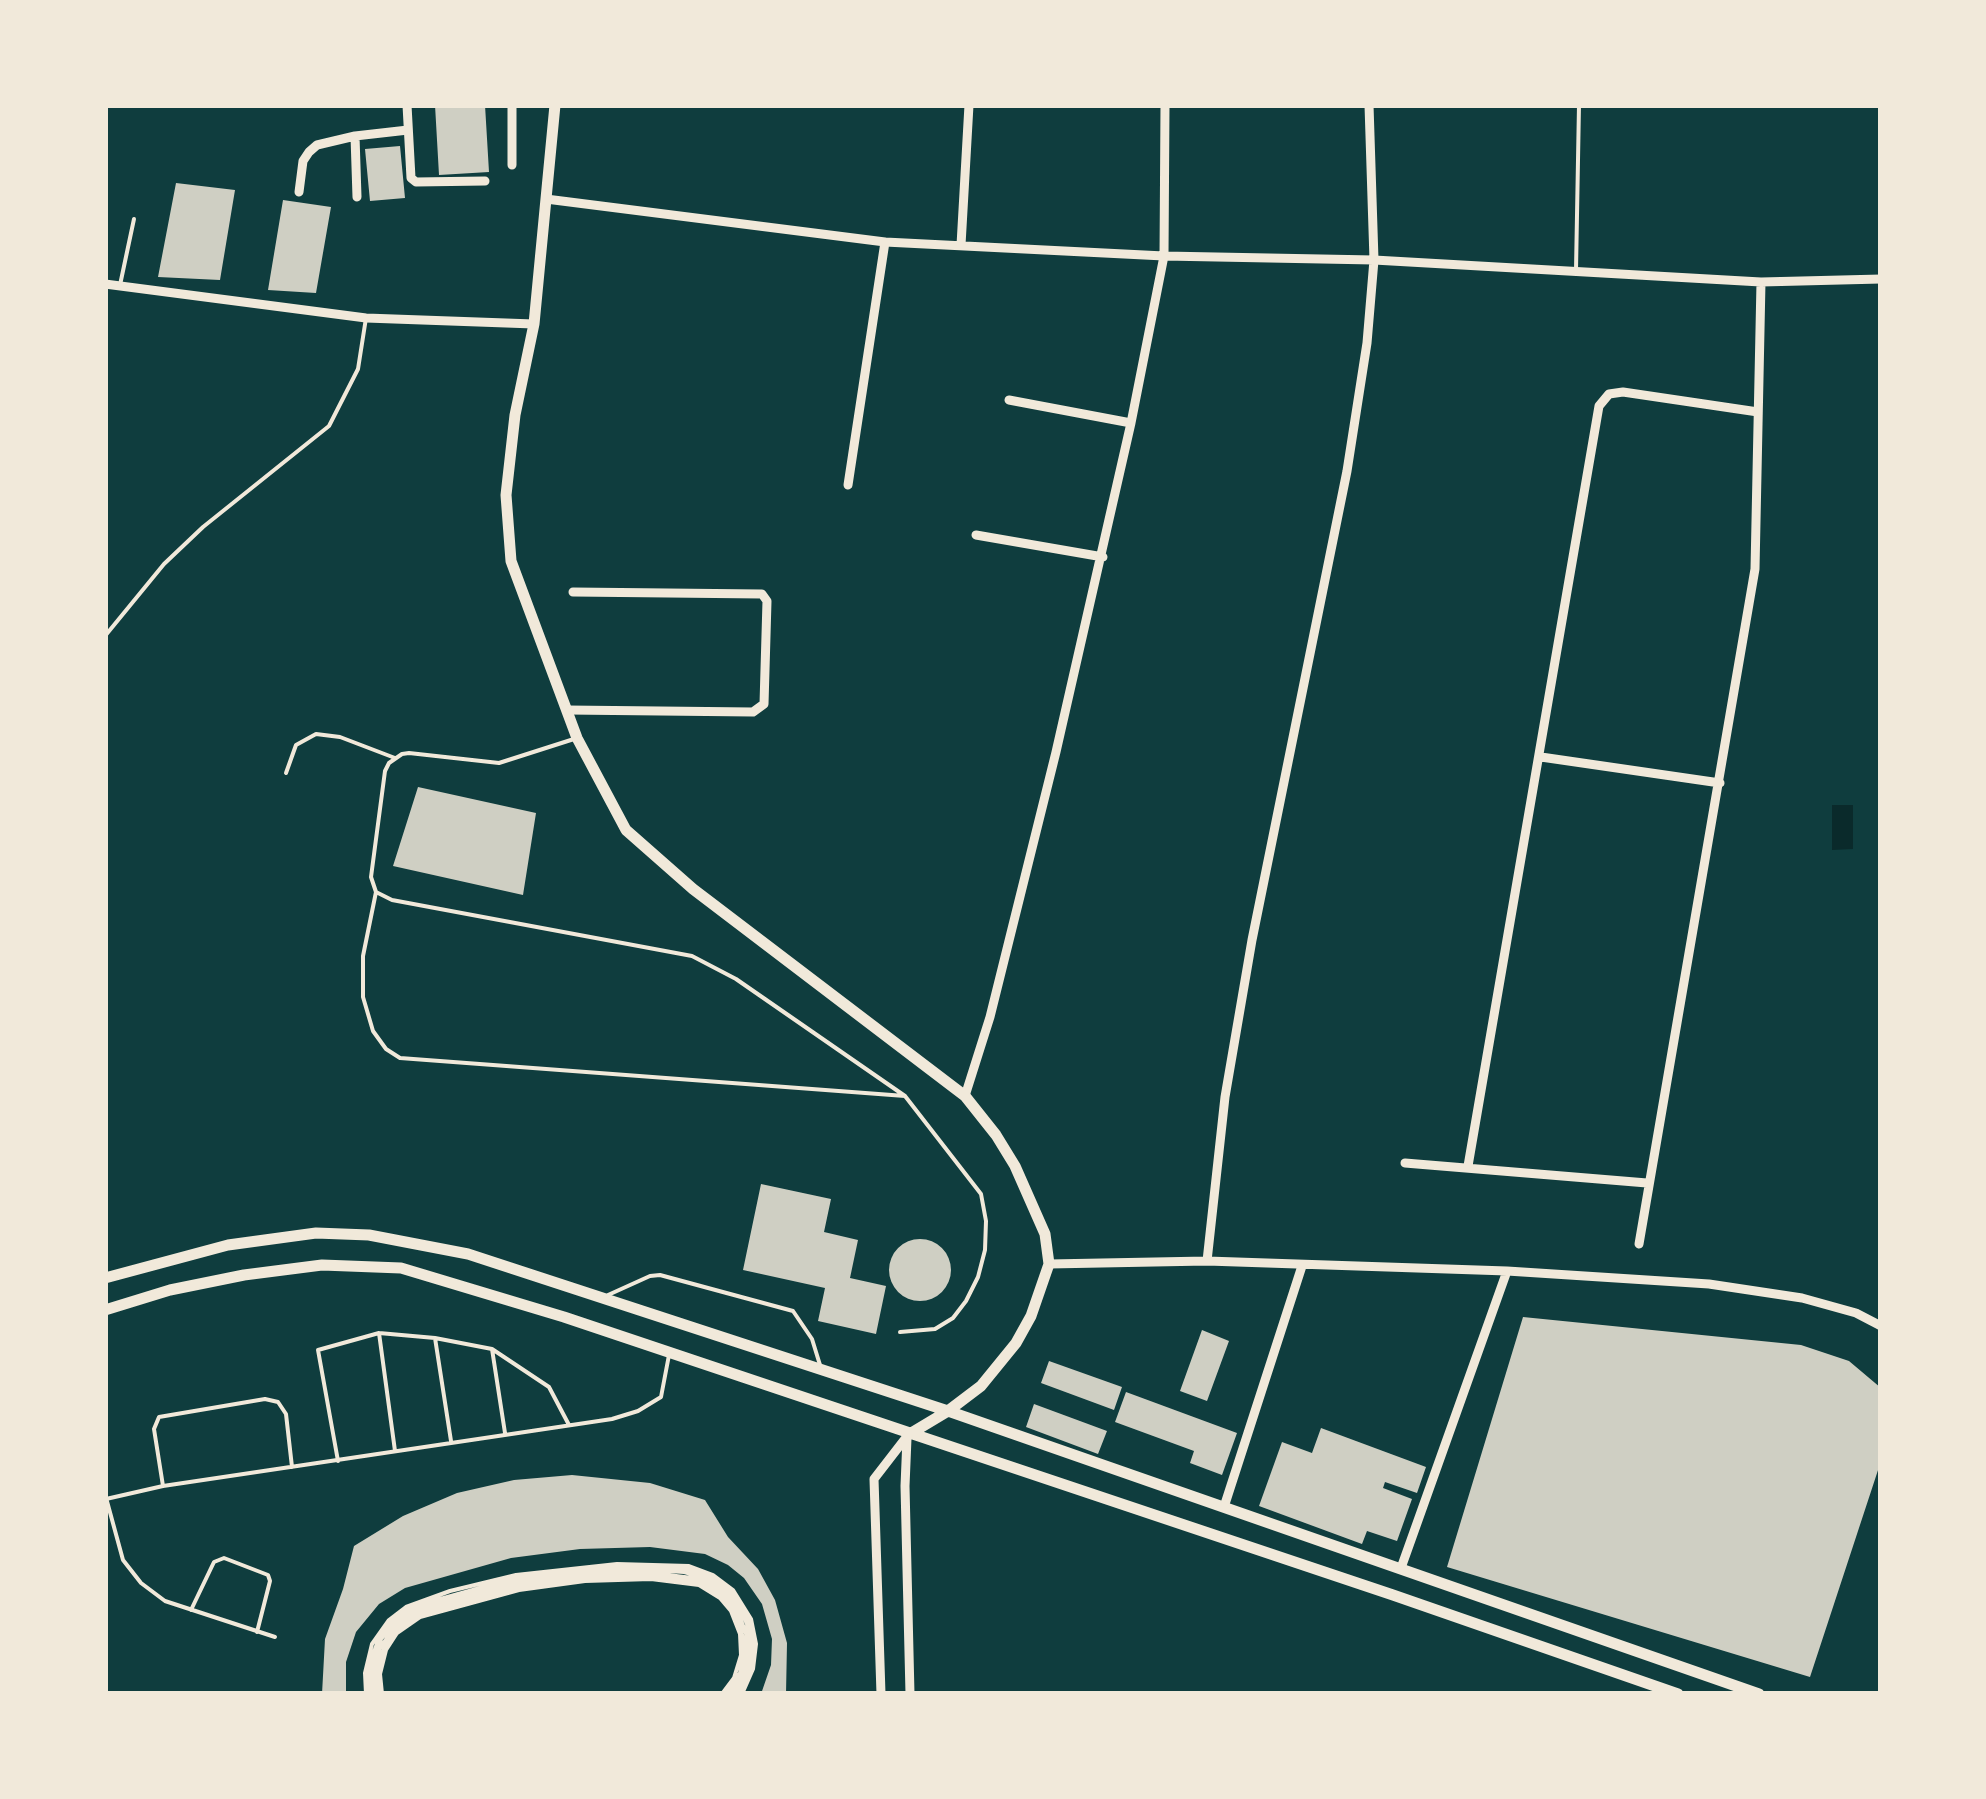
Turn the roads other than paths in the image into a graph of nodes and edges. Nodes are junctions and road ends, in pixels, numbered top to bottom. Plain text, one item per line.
1 (407, 105) edge
2 (512, 105) edge
3 (555, 105) edge
4 (969, 105) edge
5 (1165, 105) edge
6 (1369, 105) edge
7 (1580, 105) edge
8 (408, 130) junction
9 (355, 136) junction
10 (512, 165) dead end
11 (485, 181) dead end
12 (299, 192) dead end
13 (357, 196) dead end
14 (546, 199) junction
15 (134, 220) dead end
16 (886, 242) junction
17 (962, 246) junction
18 (1164, 256) junction
19 (1374, 260) junction
20 (1576, 270) junction
21 (1881, 279) edge
22 (1761, 282) junction
23 (105, 284) edge
24 (120, 285) junction
25 (366, 318) junction
26 (534, 324) junction
27 (1009, 400) dead end
28 (1758, 412) junction
29 (1131, 422) junction
30 (848, 485) dead end
31 (976, 535) dead end
32 (1103, 557) junction
33 (573, 592) dead end
34 (105, 636) edge
35 (567, 710) junction
36 (578, 738) junction
37 (1541, 757) junction
38 (395, 758) junction
39 (286, 774) dead end
40 (1720, 783) junction
41 (376, 892) junction
42 (905, 1096) junction
43 (965, 1096) junction
44 (1405, 1163) dead end
45 (1468, 1166) junction
46 (1647, 1183) junction
47 (1639, 1244) dead end
48 (1207, 1260) junction
49 (1049, 1264) junction
50 (1302, 1266) junction
51 (1508, 1271) junction
52 (105, 1278) edge
53 (603, 1296) junction
54 (105, 1310) edge
55 (1881, 1326) edge
56 (900, 1332) dead end
57 (379, 1333) junction
58 (435, 1338) junction
59 (492, 1350) junction
60 (669, 1355) junction
61 (821, 1371) junction
62 (948, 1411) junction
63 (569, 1426) junction
64 (505, 1433) junction
65 (908, 1435) junction
66 (451, 1441) junction
67 (396, 1451) junction
68 (338, 1461) junction
69 (292, 1467) junction
70 (163, 1486) junction
71 (106, 1496) edge
72 (1224, 1506) junction
73 (1401, 1568) junction
74 (191, 1610) junction
75 (256, 1632) junction
76 (275, 1638) dead end
77 (881, 1694) edge
78 (910, 1694) edge
79 (1678, 1694) edge
80 (1759, 1694) edge

1 - 8 street
2 - 10 street
3 - 14 street
4 - 17 street
5 - 18 street
6 - 19 street
7 - 20 lane
8 - 9 street
8 - 11 street
9 - 12 street
9 - 13 street
14 - 16 street
14 - 26 street
15 - 24 lane
16 - 17 street
16 - 30 street
17 - 18 street
18 - 19 street
18 - 29 street
19 - 20 street
19 - 48 street
20 - 22 street
21 - 22 street
22 - 28 street
23 - 24 street
24 - 25 street
25 - 26 street
25 - 34 lane
26 - 35 street
27 - 29 street
28 - 37 street
28 - 40 street
29 - 32 street
31 - 32 street
32 - 43 street
33 - 35 street
35 - 36 street
36 - 38 lane
36 - 43 street
37 - 40 street
37 - 45 street
38 - 39 lane
38 - 41 lane
40 - 46 street
41 - 42 lane
41 - 42 lane
42 - 56 lane
43 - 49 street
44 - 45 street
45 - 46 street
46 - 47 street
48 - 49 street
48 - 50 street
49 - 62 street
50 - 51 street
50 - 72 street
51 - 55 street
51 - 73 street
52 - 53 street
53 - 61 street
53 - 61 lane
54 - 60 street
57 - 58 lane
57 - 67 lane
57 - 68 lane
58 - 59 lane
58 - 66 lane
59 - 63 lane
59 - 64 lane
60 - 63 lane
60 - 65 street
61 - 62 street
62 - 65 street
62 - 72 street
63 - 64 lane
64 - 66 lane
65 - 77 street
65 - 78 street
65 - 79 street
66 - 67 lane
67 - 68 lane
68 - 69 lane
69 - 70 lane
69 - 70 lane
70 - 71 lane
71 - 74 lane
72 - 73 street
73 - 80 street
74 - 75 lane
74 - 75 lane
75 - 76 lane

